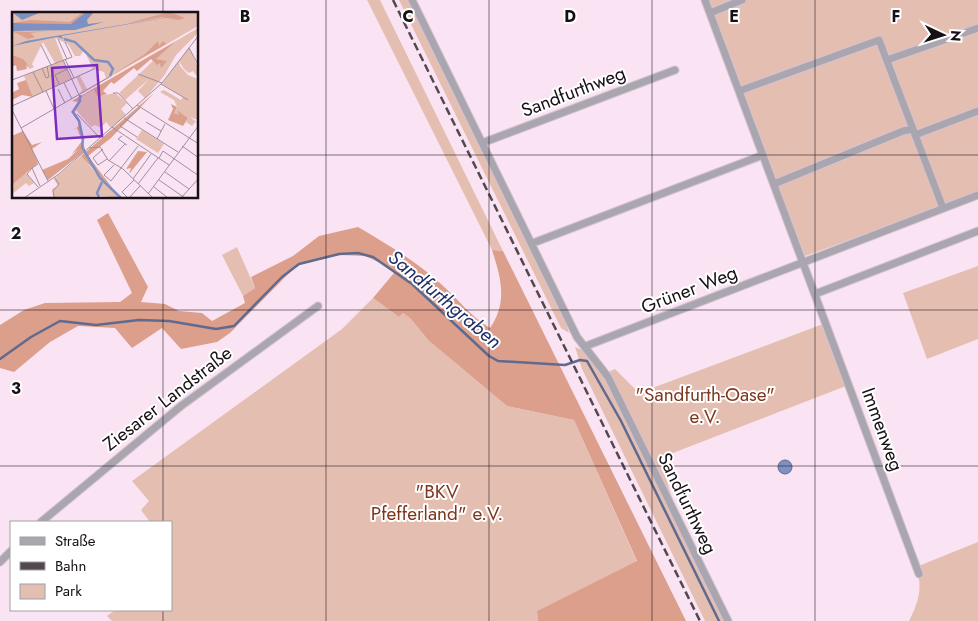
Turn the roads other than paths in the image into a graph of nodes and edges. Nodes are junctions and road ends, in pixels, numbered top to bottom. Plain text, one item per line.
1 (412, 0) edge
2 (705, 0) edge
3 (742, 0) edge
4 (710, 14) junction
5 (978, 28) edge
6 (887, 60) junction
7 (675, 70) dead end
8 (739, 91) junction
9 (978, 111) edge
10 (914, 132) junction
11 (482, 143) junction
12 (763, 155) junction
13 (774, 184) junction
14 (978, 195) edge
15 (943, 208) junction
16 (978, 230) edge
17 (533, 243) junction
18 (803, 262) junction
19 (816, 294) junction
20 (318, 306) dead end
21 (586, 346) junction
22 (42, 521) edge
23 (10, 552) edge
24 (0, 562) edge
25 (919, 574) dead end
26 (728, 621) edge

1 - 11 street, Sandfurthweg
2 - 4 street, Immenweg
3 - 4 street
4 - 8 street, Immenweg
5 - 6 street
6 - 8 street
6 - 10 street
7 - 11 street, Sandfurthweg
8 - 12 street, Immenweg
9 - 10 street
10 - 13 street
10 - 15 street
11 - 17 street, Sandfurthweg
12 - 13 street, Immenweg
12 - 17 street
13 - 18 street, Immenweg
14 - 15 street
15 - 18 street
16 - 19 street
17 - 21 street, Sandfurthweg
18 - 19 street, Immenweg
18 - 21 street, Grüner Weg
19 - 25 street, Immenweg
20 - 22 street, Ziesarer Landstraße
21 - 26 street, Sandfurthweg
23 - 24 street

